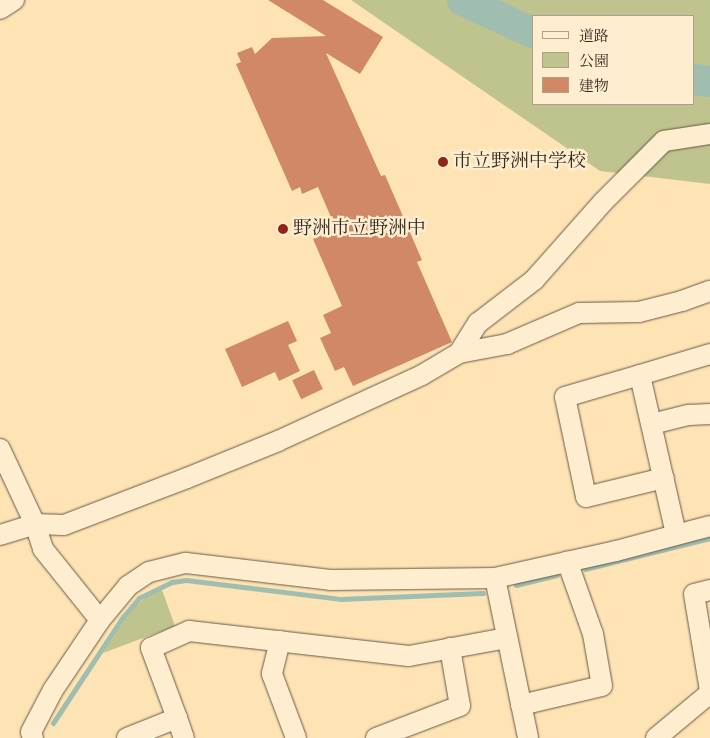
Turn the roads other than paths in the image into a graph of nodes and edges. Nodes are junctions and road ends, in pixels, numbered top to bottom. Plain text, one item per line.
1 (14, 0) edge
2 (0, 9) edge
3 (710, 134) edge
4 (710, 291) edge
5 (459, 353) junction
6 (710, 354) edge
7 (640, 375) junction
8 (710, 414) edge
9 (652, 424) junction
10 (0, 449) edge
11 (664, 478) junction
12 (35, 524) junction
13 (710, 526) edge
14 (676, 534) junction
15 (0, 535) edge
16 (567, 561) junction
17 (495, 578) junction
18 (710, 590) edge
19 (100, 620) junction
20 (507, 638) junction
21 (280, 641) junction
22 (450, 648) junction
23 (710, 692) edge
24 (521, 705) junction
25 (177, 718) junction
26 (33, 738) edge
27 (126, 738) edge
28 (184, 738) edge
29 (296, 738) edge
30 (377, 738) edge
31 (528, 738) edge
32 (656, 738) edge

1 - 2 street
3 - 5 street
4 - 5 street
5 - 12 street
6 - 7 street
7 - 9 street
7 - 11 street
8 - 9 street
9 - 11 street
10 - 12 street
11 - 14 street
12 - 15 street
12 - 19 street
13 - 14 street
14 - 16 street
16 - 17 street
16 - 24 street
17 - 19 street
17 - 20 street
18 - 23 street
19 - 26 street
20 - 22 street
20 - 24 street
21 - 22 street
21 - 25 street
21 - 29 street
22 - 30 street
23 - 32 street
24 - 31 street
25 - 27 street
25 - 28 street

